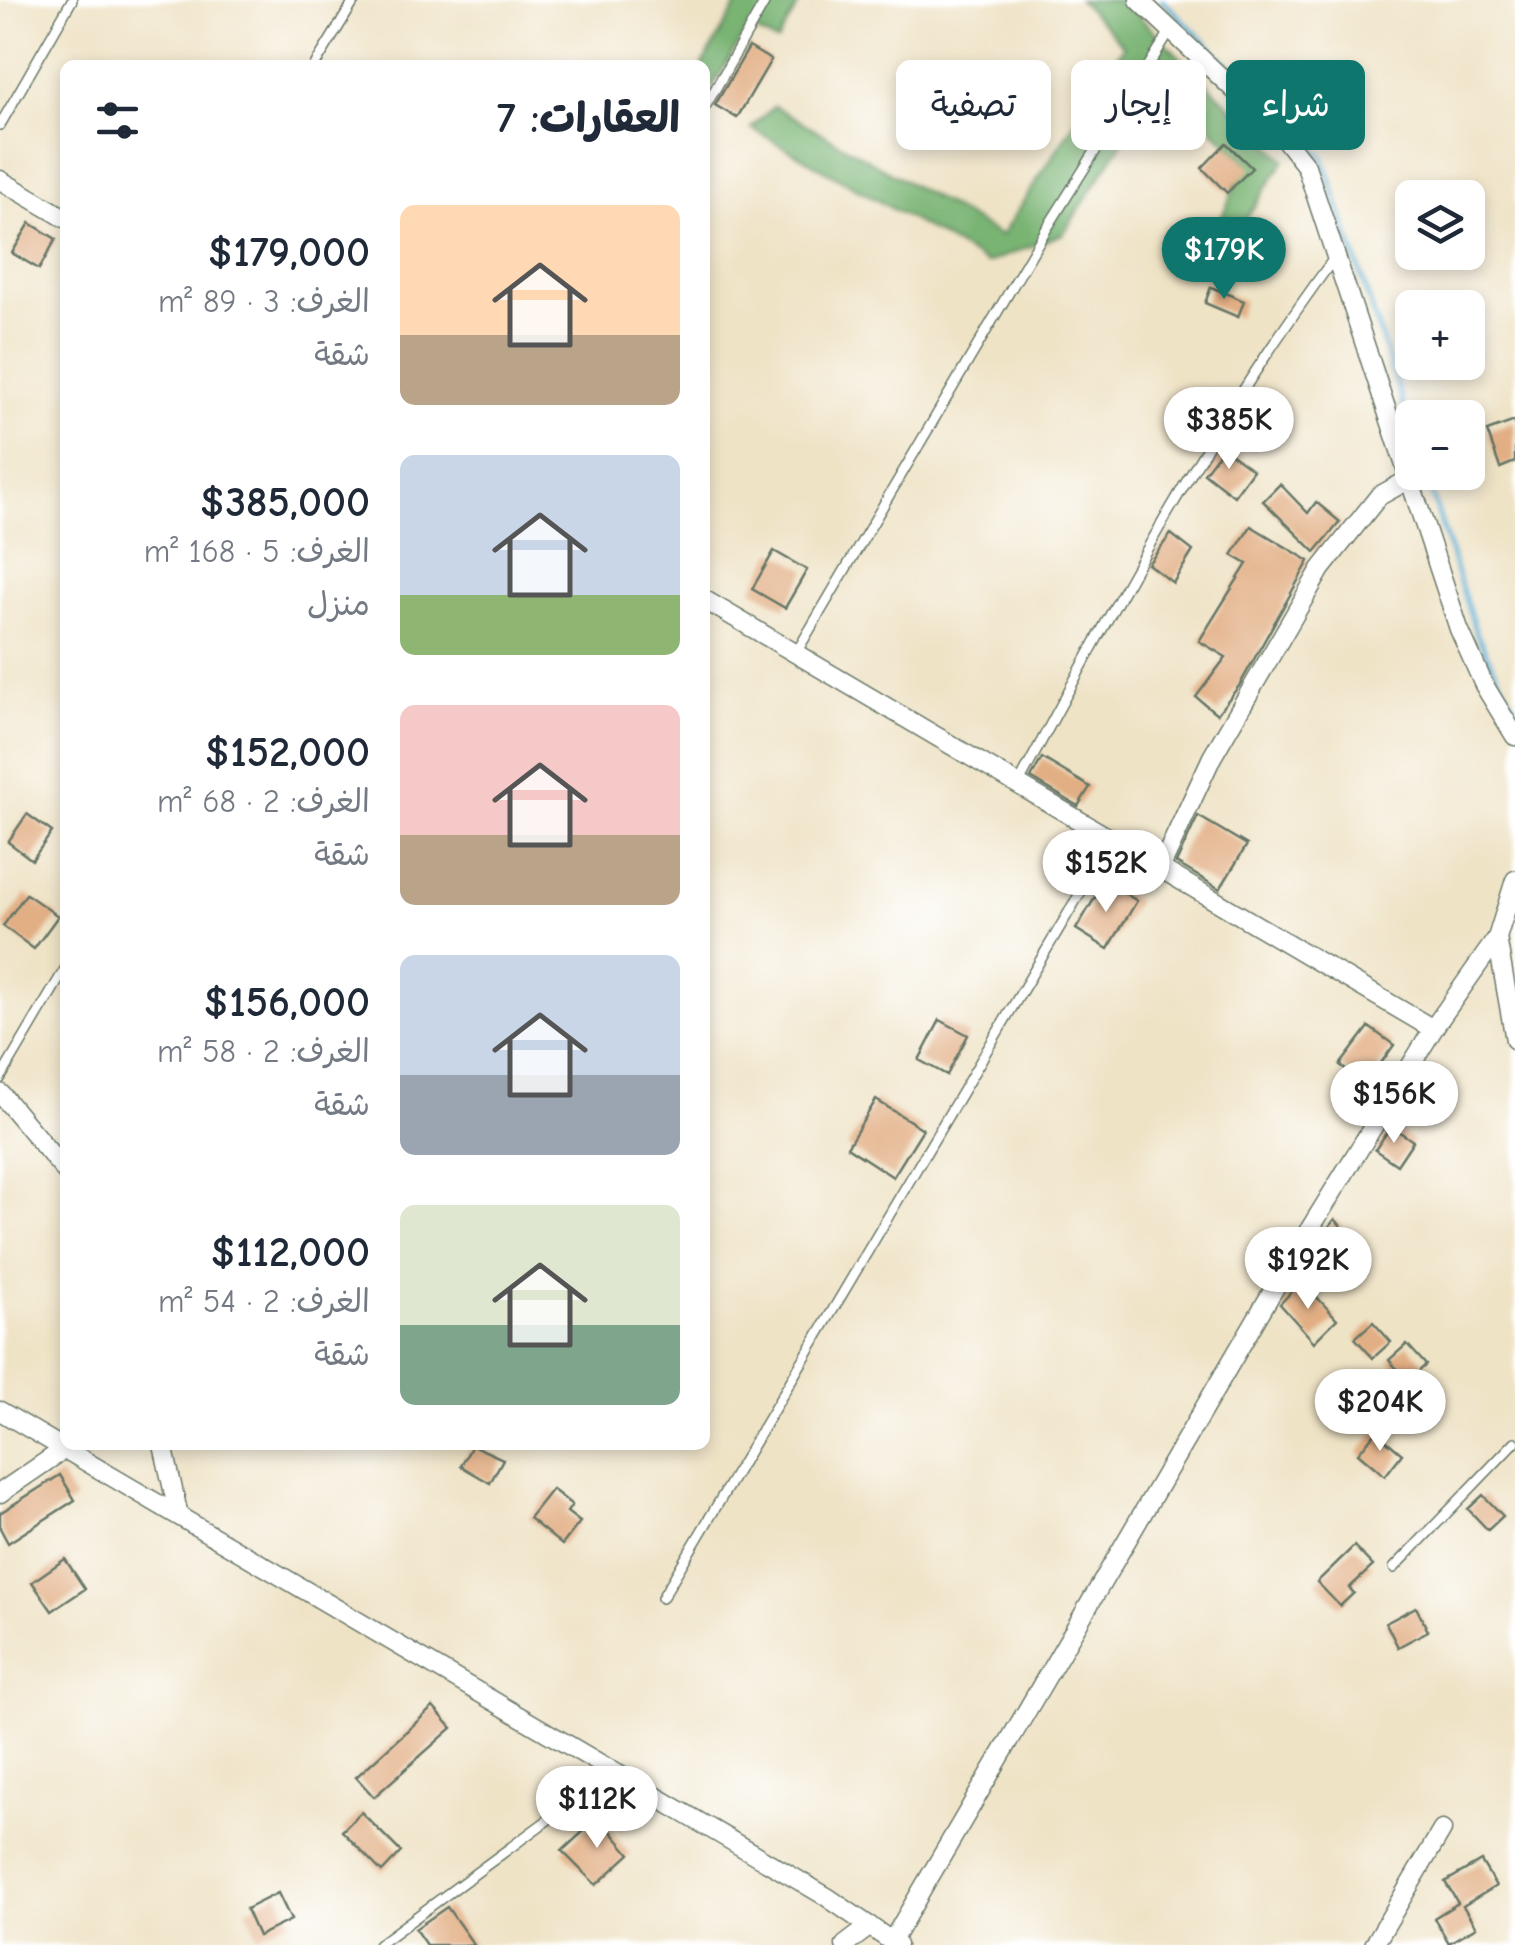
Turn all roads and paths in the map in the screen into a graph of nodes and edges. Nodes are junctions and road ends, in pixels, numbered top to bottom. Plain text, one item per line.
1 (72, 0) edge
2 (354, 0) edge
3 (766, 0) edge
4 (1139, 0) edge
5 (1170, 30) junction
6 (318, 60) edge
7 (710, 98) edge
8 (0, 125) edge
9 (0, 180) edge
10 (60, 215) edge
11 (1335, 256) junction
12 (1395, 440) edge
13 (1395, 487) edge
14 (1411, 490) edge
15 (710, 603) edge
16 (795, 656) junction
17 (1515, 736) edge
18 (1018, 786) junction
19 (1111, 840) junction
20 (1160, 869) junction
21 (1515, 880) edge
22 (1497, 938) junction
23 (60, 977) edge
24 (1433, 1029) junction
25 (1515, 1040) edge
26 (0, 1079) edge
27 (0, 1093) edge
28 (60, 1165) edge
29 (0, 1411) edge
30 (1515, 1442) edge
31 (60, 1445) edge
32 (63, 1450) edge
33 (70, 1450) edge
34 (164, 1450) edge
35 (0, 1493) edge
36 (178, 1512) junction
37 (1394, 1568) dead end
38 (662, 1598) dead end
39 (613, 1772) junction
40 (1442, 1830) dead end
41 (870, 1926) junction
42 (894, 1943) edge
43 (378, 1945) edge
44 (845, 1945) edge
45 (1374, 1945) edge

1 - 8 lane
2 - 6 lane
3 - 7 lane
4 - 5 street
5 - 11 street
5 - 16 lane
9 - 10 street
11 - 12 street
11 - 18 lane
13 - 20 street
14 - 17 street
15 - 16 street
16 - 18 street
18 - 19 street
19 - 20 street
19 - 38 lane
20 - 24 street
21 - 22 street
22 - 24 street
22 - 25 street
23 - 26 lane
24 - 42 street
27 - 28 street
29 - 31 street
30 - 37 lane
32 - 35 street
33 - 36 street
34 - 36 street
36 - 39 street
39 - 41 street
39 - 43 lane
40 - 45 street
41 - 42 street
41 - 44 street

